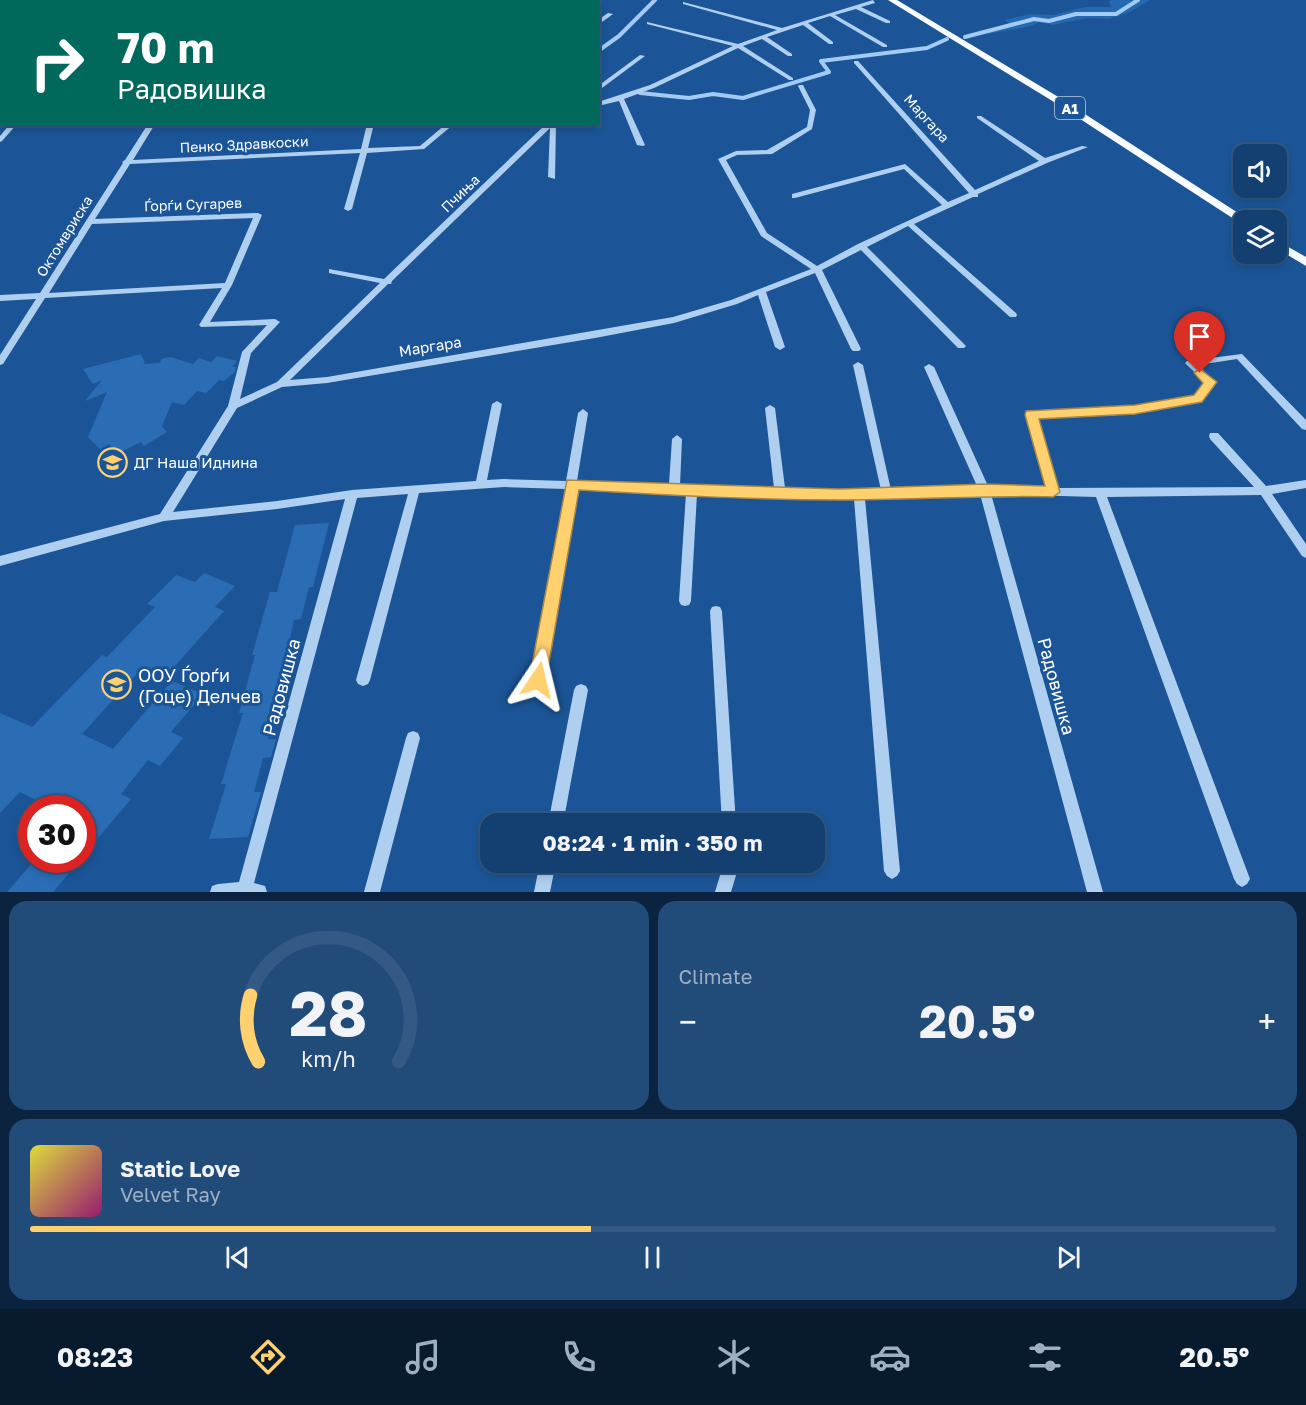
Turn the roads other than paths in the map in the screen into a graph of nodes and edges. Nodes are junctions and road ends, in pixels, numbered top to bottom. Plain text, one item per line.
1 (892, 0) edge
2 (873, 2) dead end
3 (685, 3) dead end
4 (857, 7) junction
5 (600, 12) edge
6 (832, 15) junction
7 (600, 22) edge
8 (888, 22) dead end
9 (648, 23) dead end
10 (804, 23) junction
11 (784, 30) junction
12 (764, 37) junction
13 (831, 43) dead end
14 (739, 46) junction
15 (885, 46) dead end
16 (790, 55) dead end
17 (642, 56) dead end
18 (856, 62) dead end
19 (791, 79) dead end
20 (801, 86) dead end
21 (600, 88) edge
22 (621, 99) junction
23 (600, 104) edge
24 (979, 117) dead end
25 (12, 126) edge
26 (151, 126) edge
27 (370, 126) edge
28 (449, 126) edge
29 (550, 126) edge
30 (552, 126) edge
31 (0, 140) edge
32 (641, 145) dead end
33 (1084, 147) dead end
34 (364, 149) junction
35 (1044, 161) junction
36 (126, 162) junction
37 (552, 177) dead end
38 (975, 195) junction
39 (795, 196) dead end
40 (948, 206) junction
41 (348, 208) dead end
42 (1233, 214) edge
43 (88, 222) junction
44 (909, 223) junction
45 (861, 246) junction
46 (1287, 250) edge
47 (1306, 262) edge
48 (817, 269) junction
49 (332, 272) dead end
50 (388, 282) junction
51 (228, 285) junction
52 (761, 291) junction
53 (44, 295) junction
54 (0, 298) edge
55 (1013, 315) dead end
56 (962, 346) dead end
57 (780, 347) dead end
58 (856, 349) dead end
59 (0, 362) edge
60 (858, 365) dead end
61 (929, 367) dead end
62 (280, 384) junction
63 (497, 404) dead end
64 (233, 406) junction
65 (770, 408) dead end
66 (583, 413) dead end
67 (1306, 426) edge
68 (1214, 436) dead end
69 (677, 439) dead end
70 (572, 484) junction
71 (1306, 484) edge
72 (481, 485) junction
73 (415, 489) junction
74 (674, 490) junction
75 (984, 490) junction
76 (692, 491) junction
77 (1264, 491) junction
78 (1053, 492) junction
79 (1100, 493) junction
80 (352, 494) junction
81 (780, 494) junction
82 (887, 494) junction
83 (859, 495) junction
84 (164, 517) junction
85 (1306, 553) edge
86 (0, 561) edge
87 (686, 602) dead end
88 (716, 611) dead end
89 (363, 680) dead end
90 (538, 680) dead end
91 (581, 690) dead end
92 (413, 738) dead end
93 (557, 813) edge
94 (728, 813) edge
95 (892, 871) dead end
96 (546, 873) edge
97 (729, 873) edge
98 (1242, 879) dead end
99 (252, 891) edge
100 (218, 892) edge
101 (372, 892) edge
102 (542, 892) edge
103 (723, 892) edge
104 (1095, 892) edge

1 - 42 main road, A1
2 - 4 street
3 - 11 street
4 - 6 street
4 - 8 street
5 - 7 street
6 - 10 street
6 - 15 street
9 - 14 street
10 - 11 street
10 - 13 street
11 - 12 street
12 - 14 street
12 - 16 street
14 - 19 street
14 - 22 street
17 - 21 street
18 - 38 street, Маргара
20 - 48 street
22 - 23 street
22 - 32 street
24 - 35 street
25 - 31 street
26 - 36 street, Октомвриска
27 - 34 street
28 - 34 street
29 - 50 street, Пчиња
30 - 37 street, Пчиња
33 - 35 street, Маргара
34 - 36 street, Пенко Здравкоски
34 - 41 street
35 - 38 street, Маргара
36 - 43 street, Октомвриска
38 - 40 street, Маргара
39 - 40 street
40 - 44 street, Маргара
43 - 51 street, Ѓорѓи Сугарев
43 - 53 street, Октомвриска
44 - 45 street, Маргара
44 - 55 street
45 - 48 street, Маргара
45 - 56 street
46 - 47 main road
48 - 52 street, Маргара
48 - 58 street
49 - 50 street
50 - 62 street, Пчиња
51 - 53 street
51 - 64 street, Ѓорѓи Сугарев
52 - 57 street
52 - 62 street, Маргара
53 - 54 street
53 - 59 street, Октомвриска
60 - 82 street
61 - 75 street, Радовишка
62 - 64 street, Маргара
63 - 72 street
64 - 84 street
65 - 81 street
66 - 70 street
67 - 78 street
68 - 77 street
69 - 74 street
70 - 72 street
70 - 74 street
70 - 90 street
71 - 77 street
72 - 73 street
73 - 80 street
73 - 89 street
74 - 76 street
75 - 78 street
75 - 82 street
75 - 104 street, Радовишка
76 - 81 street
76 - 87 street
77 - 79 street
77 - 85 street
78 - 79 street
79 - 98 street
80 - 84 street
80 - 99 street, Радовишка
81 - 83 street
82 - 83 street
83 - 95 street
84 - 86 street
88 - 94 street
91 - 93 street
92 - 101 street
96 - 102 street
97 - 103 street
99 - 100 street

